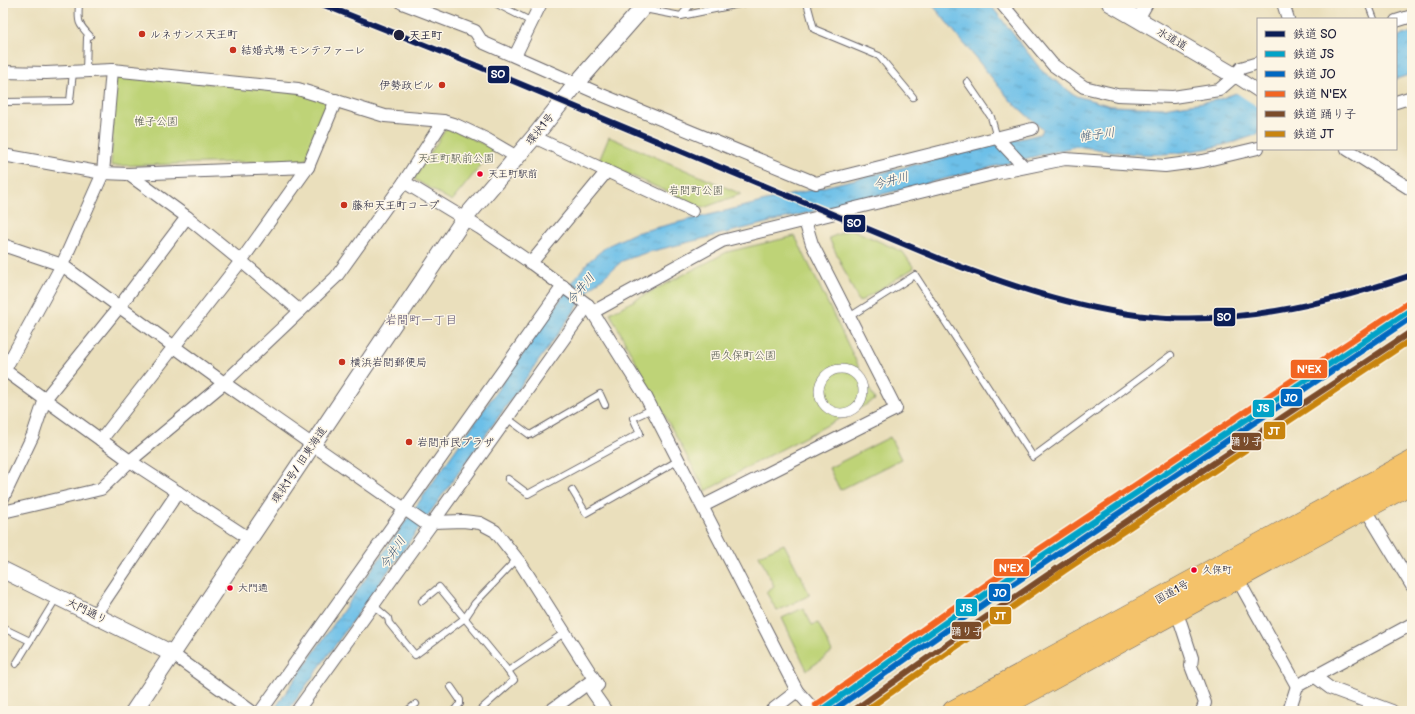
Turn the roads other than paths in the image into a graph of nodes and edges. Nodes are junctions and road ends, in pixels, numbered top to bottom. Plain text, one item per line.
1 (79, 3) edge
2 (402, 3) edge
3 (495, 3) edge
4 (541, 3) edge
5 (692, 3) edge
6 (744, 3) edge
7 (807, 3) edge
8 (1001, 3) edge
9 (1110, 3) edge
10 (1148, 3) edge
11 (1282, 3) edge
12 (1368, 3) edge
13 (644, 6) edge
14 (681, 16) junction
15 (1412, 16) edge
16 (1288, 18) edge
17 (1374, 18) edge
18 (1138, 19) junction
19 (1397, 21) edge
20 (532, 22) junction
21 (515, 56) junction
22 (1257, 63) edge
23 (112, 70) junction
24 (3, 72) edge
25 (73, 72) junction
26 (86, 72) junction
27 (1235, 76) junction
28 (967, 82) dead end
29 (577, 83) junction
30 (1257, 90) edge
31 (913, 96) dead end
32 (1412, 97) edge
33 (336, 100) junction
34 (6, 102) dead end
35 (1397, 102) edge
36 (443, 121) junction
37 (1032, 129) dead end
38 (534, 136) junction
39 (997, 138) junction
40 (1257, 148) edge
41 (1349, 150) edge
42 (3, 155) edge
43 (517, 157) junction
44 (308, 167) junction
45 (1024, 167) junction
46 (607, 172) junction
47 (103, 173) junction
48 (128, 174) junction
49 (404, 182) junction
50 (1412, 190) edge
51 (692, 210) dead end
52 (188, 217) junction
53 (464, 219) junction
54 (805, 222) junction
55 (3, 245) edge
56 (241, 260) junction
57 (531, 263) junction
58 (62, 265) junction
59 (563, 286) junction
60 (119, 307) junction
61 (590, 308) junction
62 (300, 311) junction
63 (849, 317) junction
64 (173, 347) junction
65 (1171, 355) dead end
66 (4, 370) edge
67 (224, 383) junction
68 (46, 399) junction
69 (605, 405) dead end
70 (652, 409) junction
71 (841, 413) joint
72 (507, 418) junction
73 (101, 440) junction
74 (312, 445) junction
75 (679, 460) junction
76 (130, 461) junction
77 (1412, 461) edge
78 (508, 479) dead end
79 (1412, 482) edge
80 (572, 490) dead end
81 (178, 492) junction
82 (3, 498) edge
83 (1360, 500) junction
84 (703, 506) junction
85 (405, 509) junction
86 (3, 512) edge
87 (431, 524) junction
88 (250, 539) junction
89 (517, 559) junction
90 (3, 570) edge
91 (1237, 578) junction
92 (1412, 586) edge
93 (57, 596) junction
94 (422, 601) dead end
95 (373, 605) junction
96 (1176, 612) junction
97 (95, 615) junction
98 (465, 618) junction
99 (1412, 624) edge
100 (3, 628) edge
101 (564, 632) junction
102 (30, 641) junction
103 (172, 653) junction
104 (16, 664) dead end
105 (508, 671) junction
106 (1314, 676) junction
107 (594, 679) junction
108 (1297, 686) junction
109 (451, 687) dead end
110 (797, 691) junction
111 (416, 704) dead end
112 (299, 710) edge
113 (134, 711) edge
114 (250, 711) edge
115 (261, 711) edge
116 (407, 711) edge
117 (458, 711) edge
118 (479, 711) edge
119 (550, 711) edge
120 (606, 711) edge
121 (771, 711) edge
122 (815, 711) edge
123 (953, 711) edge
124 (994, 711) edge
125 (1202, 711) edge
126 (1289, 711) edge
127 (1392, 711) edge

1 - 26 lane
2 - 21 street
3 - 20 lane
4 - 20 street
5 - 14 lane
6 - 14 lane
7 - 31 lane
8 - 27 street
9 - 18 street, 水道道
10 - 18 street
11 - 16 street
12 - 17 lane
13 - 14 lane
13 - 29 street, 環状1号
15 - 19 street
18 - 27 street, 水道道
20 - 21 street
21 - 29 street
22 - 27 street
23 - 26 street
23 - 33 street
23 - 47 street
24 - 25 street
25 - 26 street
25 - 34 lane
27 - 30 street
28 - 39 lane
29 - 38 street, 環状1号
29 - 39 street
32 - 35 street
33 - 36 street
33 - 44 street
36 - 43 street
36 - 49 street
37 - 39 street
38 - 43 street, 環状1号
38 - 46 street
39 - 45 street
40 - 45 street
41 - 50 street
42 - 47 street
43 - 53 street, 環状1号
44 - 48 street
44 - 56 street
45 - 54 street
46 - 51 street
46 - 57 street
47 - 48 street
47 - 58 street
48 - 52 street
49 - 53 street
49 - 62 street
52 - 56 street
52 - 60 street
53 - 57 street
53 - 74 street, 環状1号/ 旧東海道
54 - 61 street
54 - 63 street
55 - 58 street
56 - 62 street
56 - 64 street
57 - 59 street
58 - 60 street
58 - 66 street
59 - 61 street
59 - 85 street
60 - 64 street
60 - 68 street
61 - 70 street
61 - 72 street
62 - 67 street
63 - 65 lane
63 - 84 street
64 - 67 street
64 - 73 street
66 - 68 street
67 - 74 street
67 - 76 street
68 - 73 street
68 - 82 street
69 - 72 lane
70 - 75 street
70 - 78 lane
71 - 71 street
72 - 87 street
73 - 76 street
74 - 85 street
74 - 88 street, 環状1号/ 旧東海道
75 - 80 lane
75 - 84 street
76 - 81 street
76 - 86 street
77 - 83 highway, 国道1号
79 - 83 highway, 国道1号
81 - 88 street
81 - 97 street
83 - 91 highway, 国道1号
83 - 92 street
83 - 123 highway, 国道1号
84 - 110 street
85 - 87 street
85 - 115 street
87 - 89 street
87 - 95 street
88 - 103 street, 環状1号/ 旧東海道
89 - 98 lane
89 - 101 street
90 - 93 street, 大門通り
91 - 96 highway, 国道1号
91 - 108 street
93 - 97 street, 大門通り
93 - 102 lane
94 - 98 lane
95 - 98 lane
95 - 112 street
96 - 124 highway, 国道1号
96 - 125 street
97 - 103 street, 大門通り
98 - 105 lane
99 - 106 street
100 - 102 lane
101 - 105 lane
101 - 107 street
102 - 104 lane
103 - 113 street, 環状1号/ 旧東海道
103 - 114 street
105 - 118 lane
106 - 108 street
106 - 127 street
107 - 119 street
107 - 120 street
108 - 126 street
109 - 117 lane
110 - 121 street
110 - 122 street
111 - 116 lane

